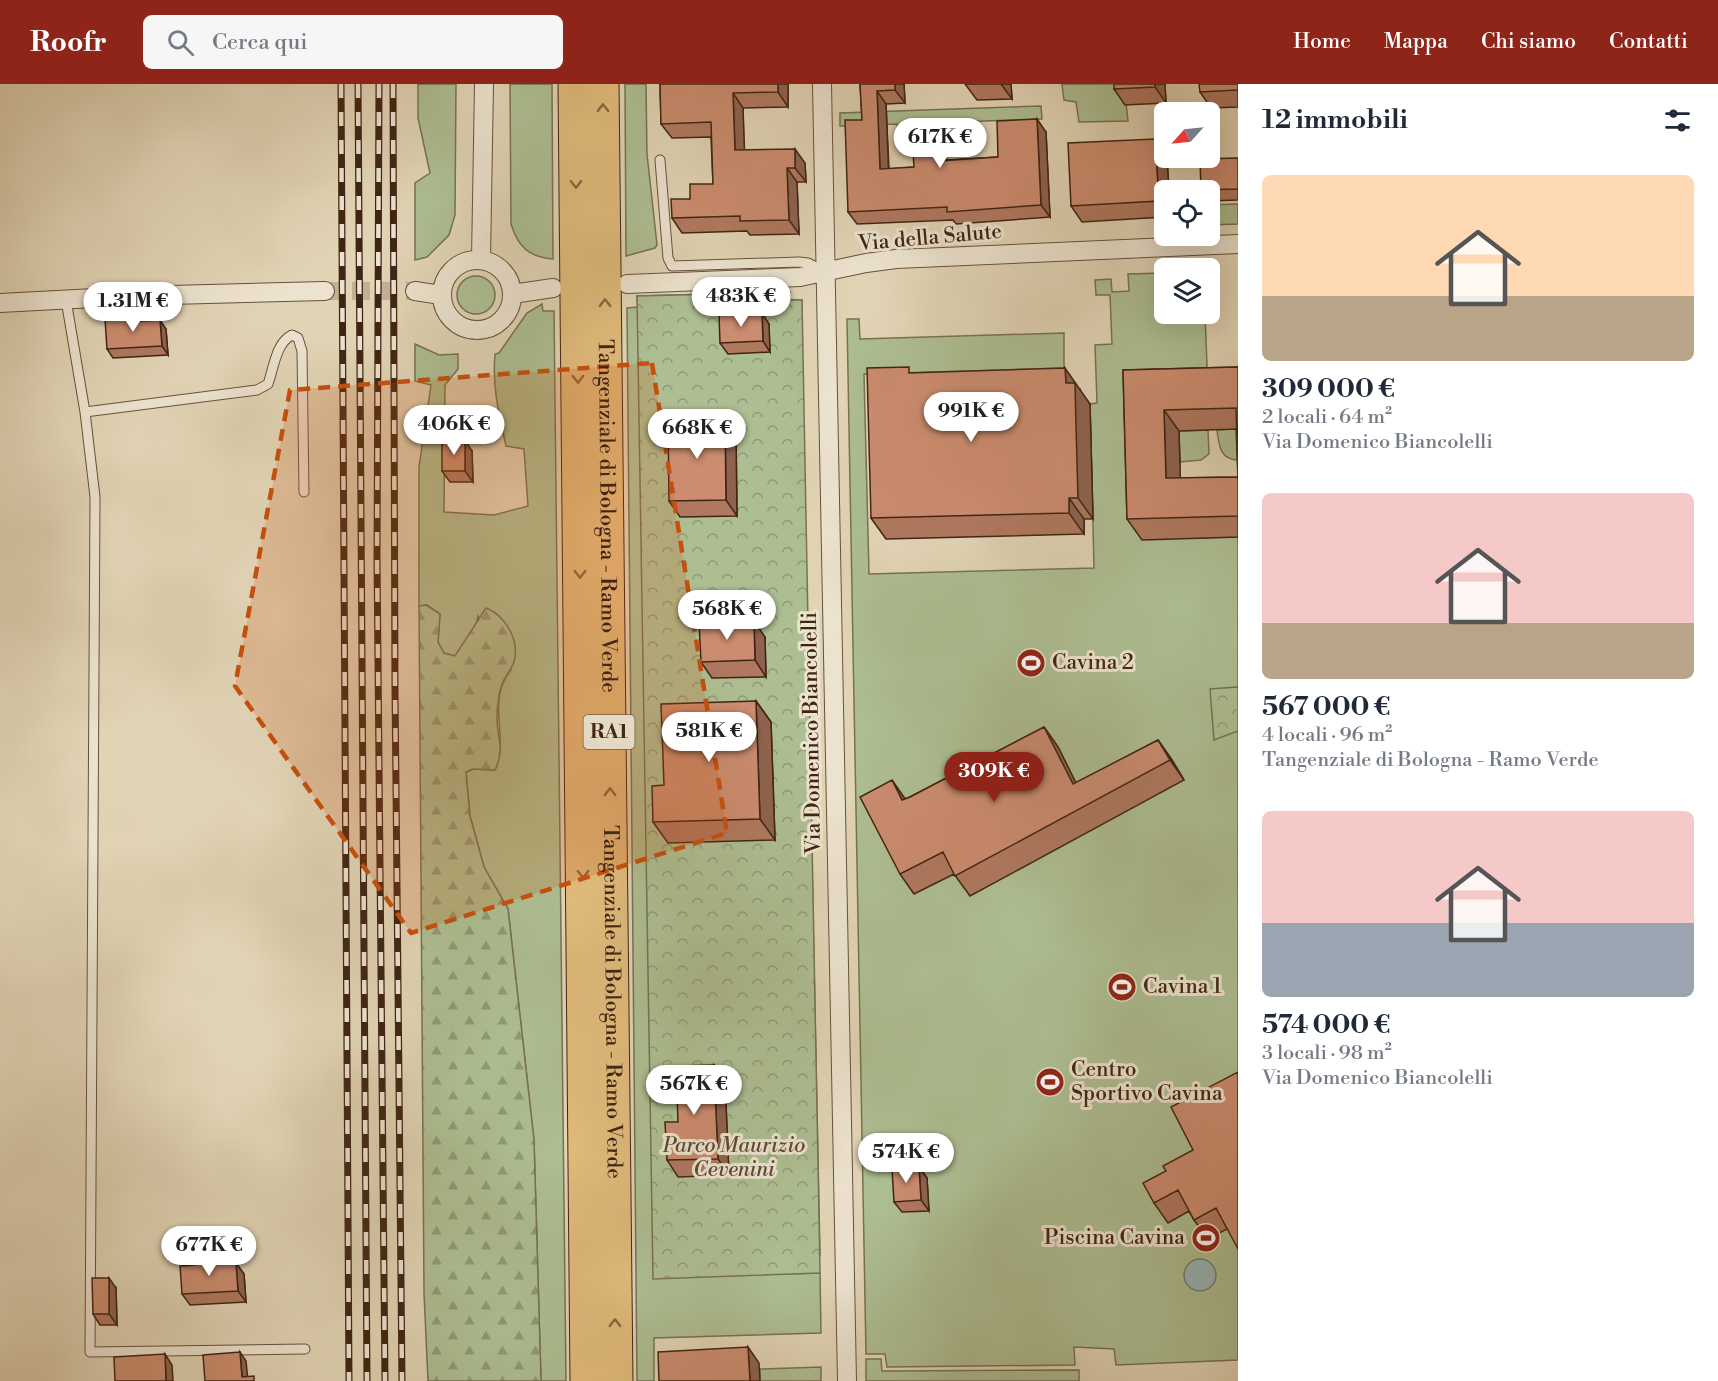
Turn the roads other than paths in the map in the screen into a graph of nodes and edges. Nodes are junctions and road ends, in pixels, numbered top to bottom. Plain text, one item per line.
1 (484, 84) edge
2 (575, 84) edge
3 (602, 84) edge
4 (822, 84) edge
5 (660, 160) dead end
6 (1238, 244) edge
7 (481, 260) junction
8 (826, 274) junction
9 (627, 284) dead end
10 (554, 288) dead end
11 (325, 291) tunnel mouth
12 (415, 291) tunnel mouth
13 (512, 294) junction
14 (441, 295) junction
15 (66, 300) junction
16 (0, 303) edge
17 (85, 412) junction
18 (304, 492) dead end
19 (304, 1349) dead end
20 (587, 1381) edge
21 (616, 1381) edge
22 (847, 1381) edge

1 - 7 street
2 -> 20 highway, Tangenziale di Bologna - Ramo Verde / RA1
21 -> 3 highway, Tangenziale di Bologna - Ramo Verde / RA1
4 - 8 street, Via Domenico Biancolelli
5 - 8 lane
6 - 8 street, Via della Salute
7 - 13 street
7 - 14 street
8 - 9 street, Via della Salute
8 - 22 street, Via Domenico Biancolelli
10 - 13 street
11 - 15 street
12 - 14 street
13 - 14 street
15 - 16 street
15 - 17 lane
17 - 18 lane
17 - 19 lane

